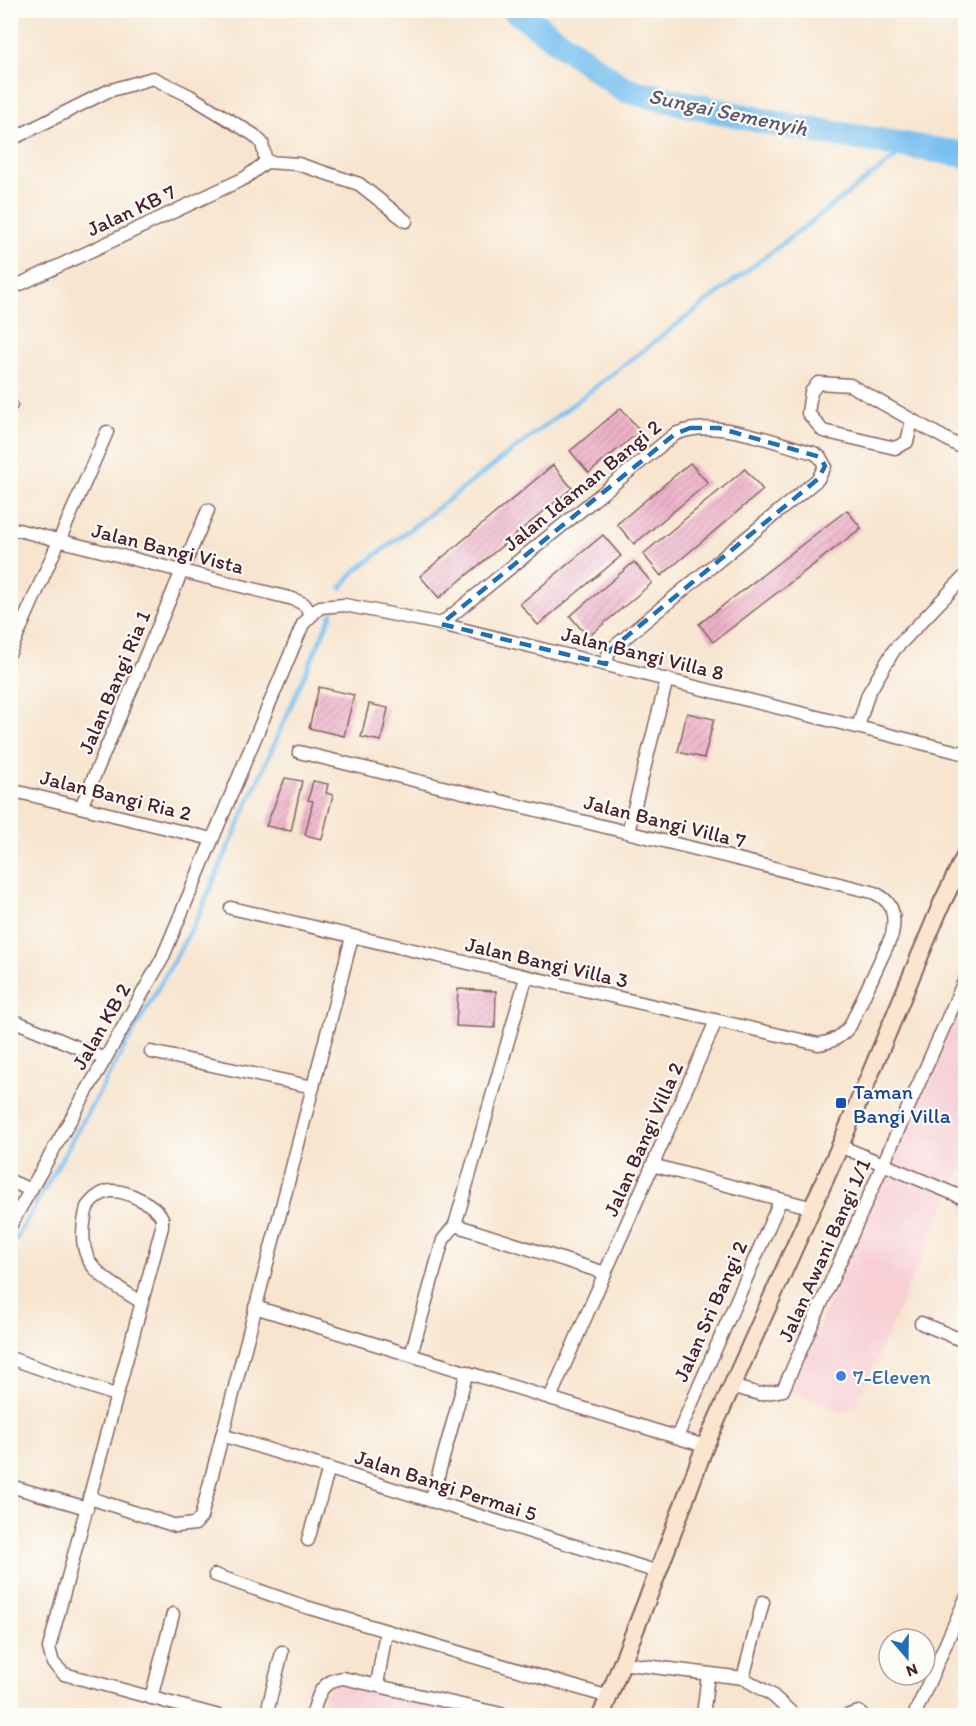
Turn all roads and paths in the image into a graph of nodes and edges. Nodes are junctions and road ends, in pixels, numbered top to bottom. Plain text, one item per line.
1 (10, 140) edge
2 (266, 162) junction
3 (406, 221) dead end
4 (10, 289) edge
5 (912, 420) junction
6 (107, 432) dead end
7 (966, 450) edge
8 (208, 510) dead end
9 (10, 528) edge
10 (59, 540) junction
11 (182, 572) junction
12 (966, 575) edge
13 (311, 614) junction
14 (441, 624) junction
15 (13, 639) edge
16 (10, 652) edge
17 (606, 664) junction
18 (666, 679) junction
19 (858, 727) junction
20 (299, 752) dead end
21 (966, 754) edge
22 (10, 790) edge
23 (81, 807) junction
24 (628, 832) junction
25 (212, 838) junction
26 (966, 854) edge
27 (231, 908) dead end
28 (352, 937) junction
29 (966, 977) edge
30 (526, 978) junction
31 (10, 1019) edge
32 (716, 1021) junction
33 (850, 1026) joint
34 (151, 1052) dead end
35 (105, 1059) junction
36 (313, 1087) junction
37 (840, 1146) junction
38 (883, 1163) junction
39 (652, 1165) junction
40 (10, 1181) edge
41 (31, 1190) junction
42 (966, 1199) edge
43 (780, 1201) junction
44 (813, 1208) junction
45 (455, 1225) junction
46 (10, 1226) edge
47 (605, 1273) junction
48 (141, 1302) junction
49 (255, 1307) junction
50 (921, 1323) dead end
51 (966, 1342) edge
52 (411, 1355) junction
53 (10, 1359) edge
54 (467, 1372) junction
55 (730, 1386) junction
56 (115, 1395) junction
57 (550, 1398) junction
58 (222, 1435) junction
59 (677, 1437) junction
60 (705, 1446) junction
61 (329, 1468) junction
62 (10, 1486) edge
63 (431, 1501) junction
64 (88, 1503) junction
65 (308, 1540) dead end
66 (658, 1572) junction
67 (215, 1575) dead end
68 (966, 1598) edge
69 (763, 1602) dead end
70 (173, 1614) dead end
71 (386, 1631) junction
72 (282, 1652) dead end
73 (621, 1664) junction
74 (708, 1674) junction
75 (743, 1678) junction
76 (377, 1685) junction
77 (609, 1696) junction
78 (151, 1698) junction
79 (219, 1716) edge
80 (266, 1716) edge
81 (312, 1716) edge
82 (510, 1716) edge
83 (601, 1716) edge
84 (703, 1716) edge
85 (795, 1716) edge
86 (846, 1716) edge
87 (864, 1716) edge
88 (914, 1716) edge

1 - 2 street
2 - 3 street
2 - 4 street, Jalan KB 7
5 - 5 street
5 - 7 street
6 - 10 street
8 - 11 street, Jalan Bangi Ria 1
9 - 10 street, Jalan Bangi Vista
10 - 11 street, Jalan Bangi Vista
10 - 15 street
11 - 13 street, Jalan Bangi Vista
11 - 23 street, Jalan Bangi Ria 1
12 - 19 street
13 - 14 street, Jalan Bangi Villa 8
13 - 25 street, Jalan KB 2
14 - 17 street, Jalan Bangi Villa 8
14 - 17 street, Jalan Idaman Bangi 2
15 - 16 street
17 - 18 street, Jalan Bangi Villa 8
18 - 19 street, Jalan Bangi Villa 8
18 - 24 street
19 - 21 street, Jalan Bangi Villa 8
20 - 24 street, Jalan Bangi Villa 7
22 - 23 street, Jalan Bangi Ria 2
23 - 25 street, Jalan Bangi Ria 2
24 - 33 street, Jalan Bangi Villa 7
25 - 35 street, Jalan KB 2
26 - 37 street
27 - 28 street, Jalan Bangi Villa 3
28 - 30 street, Jalan Bangi Villa 3
28 - 36 street
29 - 38 street, Jalan Awani Bangi 1/1
30 - 32 street, Jalan Bangi Villa 3
30 - 45 street
31 - 35 street
32 - 33 street, Jalan Bangi Villa 3
32 - 39 street, Jalan Bangi Villa 2
34 - 36 street
35 - 41 street, Jalan KB 2
36 - 49 street
37 - 38 street
37 - 44 street
38 - 42 street
38 - 55 street, Jalan Awani Bangi 1/1
39 - 43 street
39 - 47 street, Jalan Bangi Villa 2
40 - 41 street
41 - 46 street, Jalan KB 2
43 - 44 street
43 - 59 street, Jalan Sri Bangi 2
44 - 55 street
45 - 47 street
45 - 52 street
47 - 57 street, Jalan Bangi Villa 2
48 - 48 street
48 - 56 street
49 - 52 street
49 - 58 street
50 - 51 street
52 - 54 street
53 - 56 street
54 - 57 street
54 - 63 street
55 - 60 street
56 - 64 street
57 - 59 street
58 - 61 street, Jalan Bangi Permai 5
58 - 64 street
59 - 60 street
60 - 66 street
61 - 63 street, Jalan Bangi Permai 5
61 - 65 street
62 - 64 street
63 - 66 street, Jalan Bangi Permai 5
64 - 78 street
66 - 73 street
67 - 71 street
68 - 88 street
69 - 75 street
70 - 78 street
71 - 76 street
71 - 77 street
72 - 80 street
73 - 74 street
73 - 77 street
74 - 75 street
74 - 84 street
75 - 85 street
76 - 81 street
76 - 82 street
77 - 83 street
78 - 79 street
86 - 87 street

